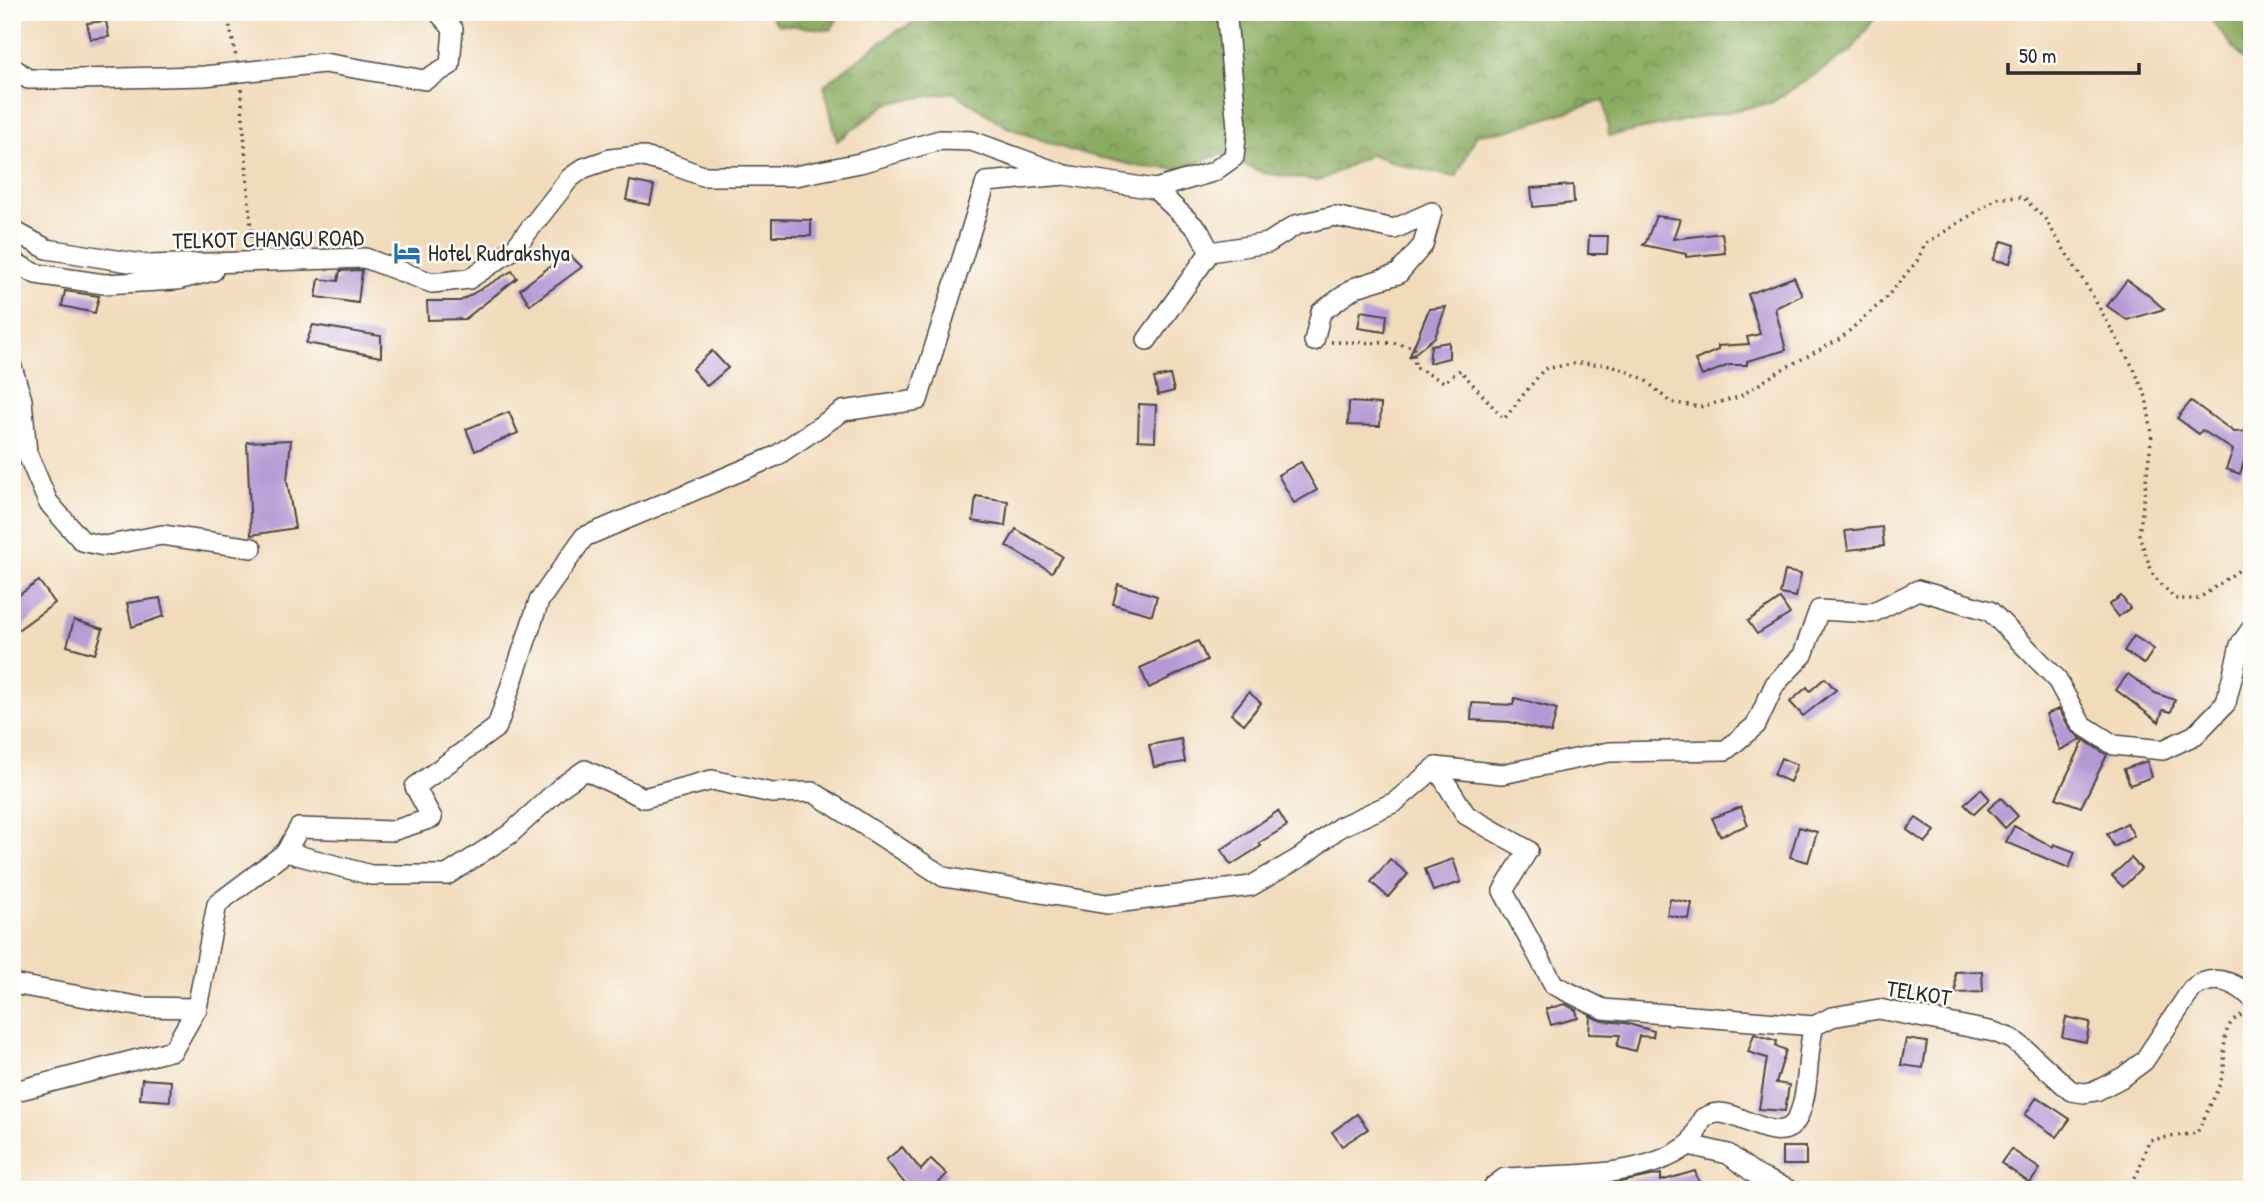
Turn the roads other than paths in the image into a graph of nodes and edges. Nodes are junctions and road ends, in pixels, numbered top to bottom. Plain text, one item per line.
1 (438, 12) edge
2 (1229, 12) edge
3 (12, 67) edge
4 (1065, 175) junction
5 (1155, 189) junction
6 (12, 230) edge
7 (1210, 252) junction
8 (12, 261) edge
9 (253, 261) junction
10 (1147, 340) dead end
11 (1314, 341) road end
12 (12, 367) edge
13 (252, 548) dead end
14 (2252, 628) edge
15 (1436, 767) junction
16 (286, 852) junction
17 (12, 984) edge
18 (2252, 998) edge
19 (197, 1008) junction
20 (1814, 1026) junction
21 (12, 1092) edge
22 (1689, 1145) junction
23 (1492, 1190) edge
24 (1789, 1190) edge

1 - 3 street
2 - 5 street, TELKOT CHANGU ROAD
4 - 5 street, TELKOT CHANGU ROAD
4 - 9 street, TELKOT CHANGU ROAD
4 - 16 street
5 - 7 street
6 - 9 street, TELKOT CHANGU ROAD
7 - 10 street
7 - 11 street
8 - 9 street
12 - 13 street
14 - 15 street
15 - 16 street
15 - 20 street
16 - 19 street
17 - 19 street
18 - 20 street, TELKOT
19 - 21 street
20 - 22 street
22 - 23 street
22 - 24 street

